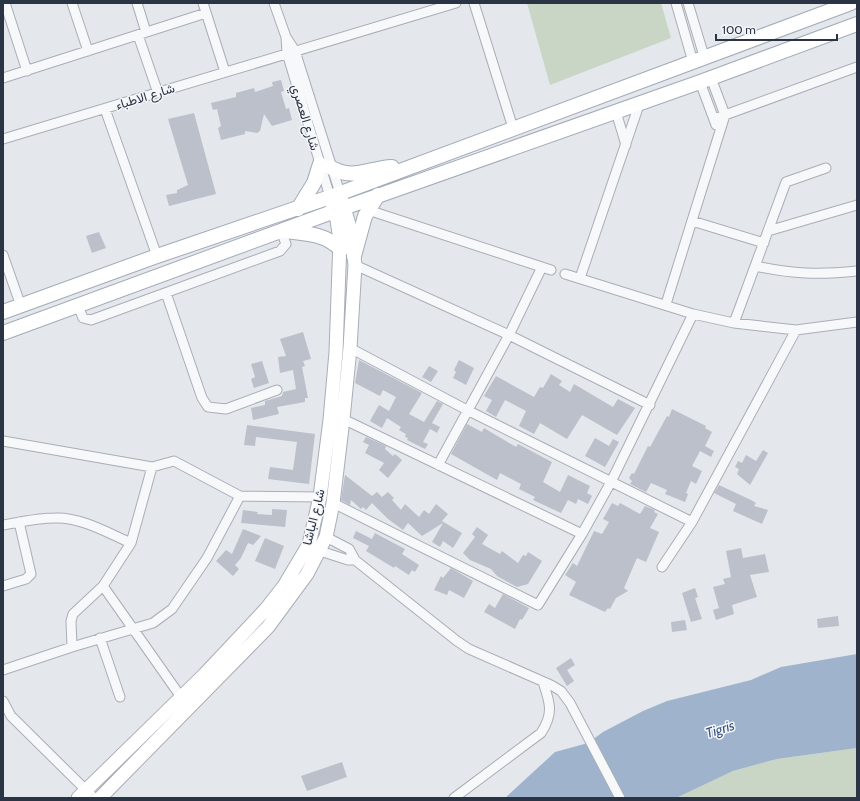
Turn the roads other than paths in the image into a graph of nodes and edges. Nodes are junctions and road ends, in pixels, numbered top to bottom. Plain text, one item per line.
1 (5, 3) edge
2 (72, 3) edge
3 (137, 3) edge
4 (203, 3) edge
5 (274, 3) edge
6 (456, 3) edge
7 (474, 3) edge
8 (676, 3) edge
9 (688, 3) edge
10 (851, 3) edge
11 (206, 13) junction
12 (857, 24) edge
13 (142, 33) junction
14 (88, 51) junction
15 (291, 52) junction
16 (698, 59) junction
17 (857, 67) edge
18 (27, 71) junction
19 (225, 72) junction
20 (3, 78) edge
21 (706, 80) junction
22 (158, 93) junction
23 (640, 102) junction
24 (106, 109) junction
25 (616, 112) junction
26 (725, 115) junction
27 (714, 120) junction
28 (513, 128) junction
29 (720, 134) junction
30 (3, 139) edge
31 (626, 145) junction
32 (325, 165) junction
33 (406, 168) junction
34 (826, 168) dead end
35 (335, 195) junction
36 (378, 195) junction
37 (857, 205) edge
38 (298, 209) junction
39 (340, 209) junction
40 (368, 210) junction
41 (692, 221) junction
42 (282, 231) junction
43 (768, 231) junction
44 (764, 243) junction
45 (341, 250) junction
46 (3, 255) edge
47 (157, 256) junction
48 (355, 260) junction
49 (755, 266) junction
50 (542, 267) junction
51 (551, 270) dead end
52 (857, 271) edge
53 (565, 274) dead end
54 (580, 278) junction
55 (166, 293) junction
56 (666, 304) junction
57 (21, 306) junction
58 (78, 306) junction
59 (3, 312) edge
60 (693, 314) junction
61 (857, 322) edge
62 (734, 323) junction
63 (796, 330) junction
64 (3, 333) edge
65 (509, 335) junction
66 (350, 348) junction
67 (277, 390) dead end
68 (650, 405) junction
69 (468, 410) junction
70 (343, 419) junction
71 (3, 441) edge
72 (438, 465) junction
73 (152, 467) junction
74 (610, 482) junction
75 (240, 496) junction
76 (320, 497) junction
77 (333, 503) junction
78 (19, 522) junction
79 (692, 522) junction
80 (3, 525) edge
81 (582, 534) junction
82 (326, 537) junction
83 (131, 543) junction
84 (320, 551) junction
85 (355, 560) junction
86 (662, 567) dead end
87 (3, 586) edge
88 (103, 586) junction
89 (133, 629) junction
90 (100, 638) junction
91 (72, 647) junction
92 (3, 670) edge
93 (544, 682) junction
94 (120, 697) dead end
95 (181, 697) junction
96 (3, 701) edge
97 (86, 796) edge
98 (100, 798) edge
99 (454, 798) edge
100 (620, 798) edge

1 - 18 street
2 - 14 street
3 - 13 street
4 - 11 street
5 - 15 street, شارع العصري
6 - 15 street, شارع الاطباء
7 - 28 street
8 - 16 street
9 - 16 street
10 - 16 main road
11 - 13 street
11 - 19 street
12 - 21 main road
13 - 14 street
13 - 22 street
14 - 18 street
15 - 19 street, شارع الاطباء
15 - 32 street, شارع العصري
16 - 28 main road
17 - 26 street
18 - 20 street
19 - 22 street, شارع الاطباء
21 - 23 main road
21 - 26 street
21 - 27 street
22 - 24 street, شارع الاطباء
23 - 25 main road
23 - 31 street
24 - 30 street, شارع الاطباء
24 - 47 street
25 - 31 street
25 - 36 main road
26 - 27 street
26 - 29 street
27 - 29 street
28 - 33 main road
29 - 41 street
31 - 54 street
32 - 33 main road
32 - 35 street, شارع العصري
32 - 38 main road
33 - 35 main road
34 - 43 street
35 - 38 main road
35 - 39 main road
36 - 39 main road
36 - 40 main road
37 - 43 street
38 - 47 main road
39 - 42 main road
39 - 45 main road, شارع الباشا
39 - 48 main road
40 - 48 main road
40 - 50 street
41 - 44 street
41 - 56 street
42 - 45 main road
42 - 55 street
42 - 58 main road
43 - 44 street
44 - 49 street
45 - 76 main road, شارع الباشا
46 - 57 street
47 - 57 main road
48 - 65 street
48 - 66 main road
49 - 52 street
49 - 62 street
50 - 51 street
50 - 65 street
53 - 54 street
54 - 56 street
55 - 58 street
55 - 67 street
56 - 60 street
57 - 59 main road
58 - 64 main road
60 - 62 street
60 - 68 street
61 - 63 street
62 - 63 street
63 - 79 street
65 - 68 street
65 - 69 street
66 - 69 street
66 - 70 main road
68 - 74 street
69 - 72 street
69 - 74 street
70 - 72 street
70 - 77 main road
71 - 73 street
72 - 81 street
73 - 75 street
73 - 83 street
74 - 79 street
74 - 81 street
75 - 76 street
75 - 89 street
76 - 95 main road, شارع الباشا
77 - 81 street
77 - 82 main road
78 - 80 street
78 - 83 street
78 - 87 street
79 - 86 street
82 - 84 main road
82 - 85 street
83 - 88 street
84 - 85 street
84 - 98 main road
85 - 93 street
88 - 89 street
88 - 91 street
89 - 90 street
89 - 95 street
90 - 91 street
90 - 94 street
91 - 92 street
93 - 99 street
93 - 100 street
95 - 97 main road, شارع الباشا
96 - 97 street

